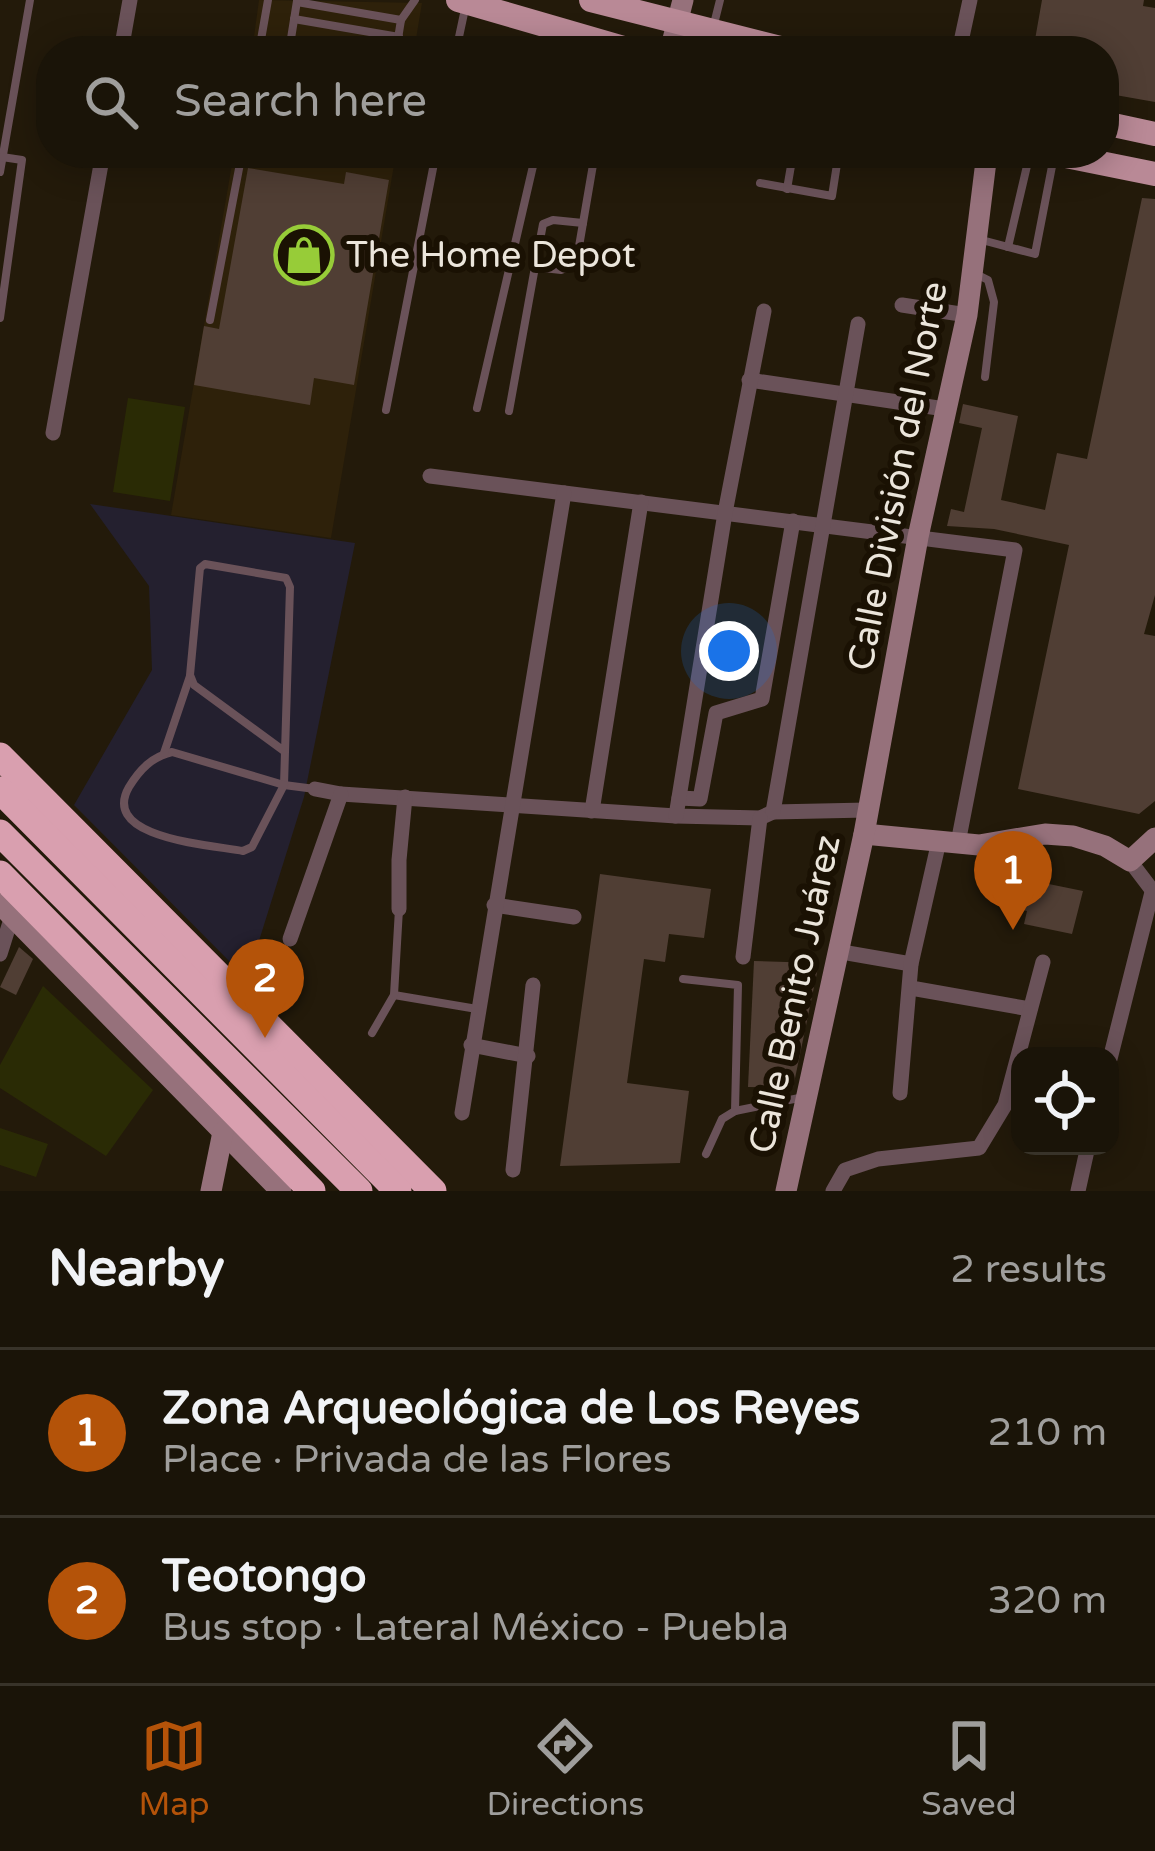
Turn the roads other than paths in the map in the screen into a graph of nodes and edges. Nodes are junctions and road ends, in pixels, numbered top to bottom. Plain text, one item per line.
1 (30, 0) edge
2 (130, 0) edge
3 (268, 0) edge
4 (415, 0) edge
5 (591, 0) edge
6 (719, 0) edge
7 (970, 0) edge
8 (297, 1) edge
9 (462, 1) edge
10 (669, 10) edge
11 (294, 19) junction
12 (400, 20) junction
13 (712, 31) junction
14 (124, 36) edge
15 (262, 36) edge
16 (291, 36) edge
17 (392, 36) edge
18 (398, 36) edge
19 (458, 36) edge
20 (549, 36) edge
21 (732, 36) edge
22 (962, 36) edge
23 (1119, 126) edge
24 (1155, 134) edge
25 (2, 157) edge
26 (1119, 167) edge
27 (100, 168) edge
28 (239, 168) edge
29 (433, 168) edge
30 (533, 168) edge
31 (593, 168) edge
32 (791, 168) edge
33 (836, 168) edge
34 (986, 168) edge
35 (1026, 168) edge
36 (1050, 168) edge
37 (0, 172) edge
38 (1155, 174) edge
39 (760, 183) dead end
40 (787, 189) junction
41 (584, 223) junction
42 (977, 238) junction
43 (1008, 247) junction
44 (535, 267) junction
45 (972, 273) junction
46 (2, 296) edge
47 (902, 305) dead end
48 (764, 311) dead end
49 (967, 315) junction
50 (0, 318) edge
51 (210, 320) dead end
52 (859, 324) dead end
53 (985, 376) dead end
54 (749, 380) junction
55 (845, 393) junction
56 (477, 408) dead end
57 (386, 410) dead end
58 (945, 410) junction
59 (509, 411) dead end
60 (53, 434) dead end
61 (430, 476) dead end
62 (564, 493) junction
63 (641, 502) junction
64 (725, 513) junction
65 (793, 521) junction
66 (821, 525) junction
67 (918, 537) junction
68 (190, 675) junction
69 (284, 751) junction
70 (163, 754) junction
71 (0, 759) edge
72 (0, 775) edge
73 (284, 784) junction
74 (315, 789) joint
75 (0, 790) edge
76 (341, 794) junction
77 (405, 797) junction
78 (513, 805) junction
79 (677, 807) junction
80 (867, 810) junction
81 (592, 811) junction
82 (766, 815) junction
83 (0, 833) edge
84 (864, 834) junction
85 (1155, 838) edge
86 (948, 842) junction
87 (22, 855) junction
88 (1130, 861) junction
89 (0, 874) edge
90 (1154, 893) edge
91 (494, 904) junction
92 (399, 909) joint
93 (6, 910) edge
94 (574, 917) dead end
95 (290, 939) dead end
96 (836, 950) junction
97 (0, 954) edge
98 (743, 957) dead end
99 (1043, 962) dead end
100 (911, 964) junction
101 (683, 979) dead end
102 (533, 985) dead end
103 (911, 988) junction
104 (394, 995) junction
105 (477, 1009) junction
106 (1030, 1009) junction
107 (372, 1033) dead end
108 (471, 1046) junction
109 (1023, 1047) edge
110 (1113, 1047) edge
111 (528, 1056) junction
112 (199, 1073) junction
113 (317, 1092) dead end
114 (900, 1093) dead end
115 (806, 1097) junction
116 (1011, 1108) edge
117 (735, 1111) junction
118 (462, 1113) dead end
119 (346, 1121) dead end
120 (223, 1132) junction
121 (706, 1154) dead end
122 (1086, 1155) edge
123 (513, 1170) dead end
124 (211, 1191) edge
125 (280, 1191) edge
126 (312, 1191) edge
127 (359, 1191) edge
128 (398, 1191) edge
129 (417, 1191) edge
130 (430, 1191) edge
131 (786, 1191) edge
132 (833, 1191) edge
133 (1078, 1191) edge

1 - 25 lane
2 - 14 street
3 - 15 lane
4 - 12 lane
5 - 10 main road
6 - 13 lane
7 - 22 street
8 - 11 lane
8 - 12 lane
9 - 19 lane
9 - 20 main road
10 - 13 main road
11 - 16 lane
11 - 17 lane
12 - 18 lane
13 - 21 main road
23 - 24 main road
25 - 37 lane
25 - 46 lane
26 - 38 main road
27 - 60 street
28 - 51 lane
29 - 57 lane
30 - 56 lane
31 - 41 lane
32 - 40 lane
33 - 40 lane
34 - 42 main road, Calle División del Norte
35 - 43 lane
36 - 43 lane
39 - 40 lane
41 - 44 lane
41 - 44 lane
42 - 43 lane
42 - 45 main road, Calle División del Norte
44 - 59 lane
45 - 49 main road, Calle División del Norte
45 - 53 lane
46 - 50 lane
47 - 49 street
48 - 54 street
49 - 58 main road, Calle División del Norte
52 - 55 street
54 - 55 street
54 - 64 street
55 - 58 street
55 - 66 street
58 - 67 main road, Calle División del Norte
61 - 62 street
62 - 63 street
62 - 78 street
63 - 64 street
63 - 81 street
64 - 65 street
64 - 79 street
65 - 66 street
65 - 79 street
66 - 67 street
66 - 82 street
67 - 80 main road, Calle División del Norte
67 - 86 street
68 - 69 lane
68 - 69 lane
68 - 70 lane
69 - 73 lane
70 - 73 lane
70 - 73 lane
71 - 130 highway
72 - 113 lane
73 - 74 lane
74 - 76 street
75 - 128 highway
76 - 77 street
76 - 95 street
77 - 78 street
77 - 92 street
78 - 81 street
78 - 91 street
79 - 81 street
79 - 82 street
80 - 82 street
80 - 84 main road, Calle Benito Juárez
82 - 98 street
83 - 87 highway
84 - 86 main road
84 - 96 main road, Calle Benito Juárez
85 - 88 main road
86 - 88 main road
86 - 100 street
87 - 112 highway
87 - 127 highway
88 - 90 street
89 - 112 highway
90 - 110 street
91 - 94 street
91 - 105 street
92 - 104 lane
93 - 97 street
93 - 120 main road
96 - 100 street
96 - 115 main road, Calle Benito Juárez
99 - 106 street
100 - 103 street
101 - 117 lane
102 - 111 street
103 - 106 street
103 - 114 street
104 - 105 lane
104 - 107 lane
105 - 108 street
106 - 109 street
108 - 111 street
108 - 118 street
111 - 123 street
112 - 126 highway
115 - 117 lane
115 - 131 main road, Calle Benito Juárez
116 - 132 street
117 - 121 lane
119 - 129 lane
120 - 124 main road
120 - 125 main road
122 - 133 street

